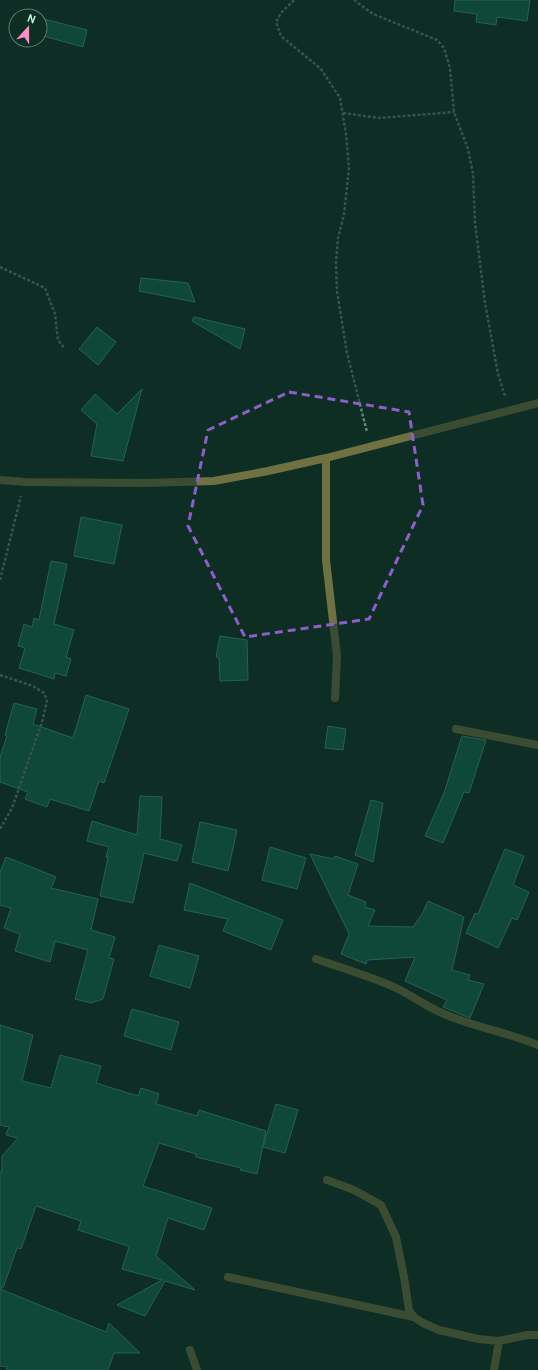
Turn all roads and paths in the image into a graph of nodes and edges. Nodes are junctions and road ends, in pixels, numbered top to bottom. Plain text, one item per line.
1 (294, 0) edge
2 (354, 0) edge
3 (454, 112) junction
4 (343, 113) junction
5 (0, 267) edge
6 (65, 349) dead end
7 (538, 403) edge
8 (509, 410) junction
9 (371, 448) junction
10 (326, 458) junction
11 (0, 480) edge
12 (25, 482) junction
13 (0, 580) edge
14 (0, 675) edge
15 (335, 698) dead end
16 (456, 728) dead end
17 (538, 745) edge
18 (0, 829) edge
19 (316, 960) dead end
20 (538, 1045) edge
21 (327, 1180) dead end
22 (228, 1277) dead end
23 (414, 1317) junction
24 (538, 1335) edge
25 (499, 1341) junction
26 (190, 1350) dead end
27 (197, 1370) edge
28 (494, 1370) edge

1 - 4 path
2 - 3 path
3 - 4 path
3 - 8 path
4 - 9 path
5 - 6 path
7 - 8 street
8 - 9 street
9 - 10 street
10 - 12 street
10 - 15 street
11 - 12 street
12 - 13 path
14 - 18 path
16 - 17 street
19 - 20 street
21 - 23 street
22 - 23 street
23 - 25 street
24 - 25 street
25 - 28 street
26 - 27 street

